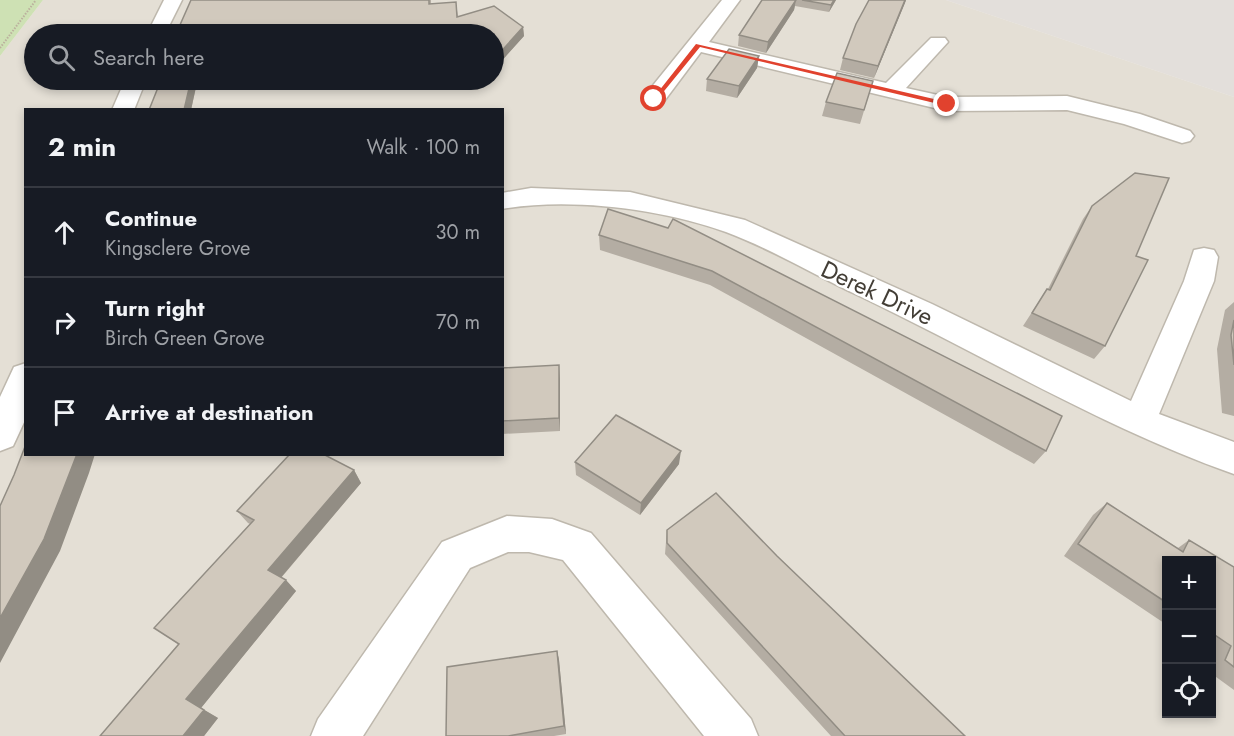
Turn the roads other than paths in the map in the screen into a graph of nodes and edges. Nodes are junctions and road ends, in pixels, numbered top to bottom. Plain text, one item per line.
1 (173, 0) edge
2 (731, 0) edge
3 (161, 24) edge
4 (938, 42) dead end
5 (698, 45) junction
6 (131, 90) edge
7 (892, 90) junction
8 (654, 99) dead end
9 (124, 108) edge
10 (1182, 136) dead end
11 (504, 201) edge
12 (1204, 257) dead end
13 (24, 381) edge
14 (1139, 421) junction
15 (0, 436) edge
16 (1234, 458) edge
17 (335, 736) edge
18 (734, 736) edge

1 - 3 street
2 - 5 street
4 - 7 street
5 - 7 street
5 - 8 street
6 - 9 street
7 - 10 street
11 - 14 street, Derek Drive
12 - 14 street
13 - 15 street
14 - 16 street, Derek Drive
17 - 18 street

